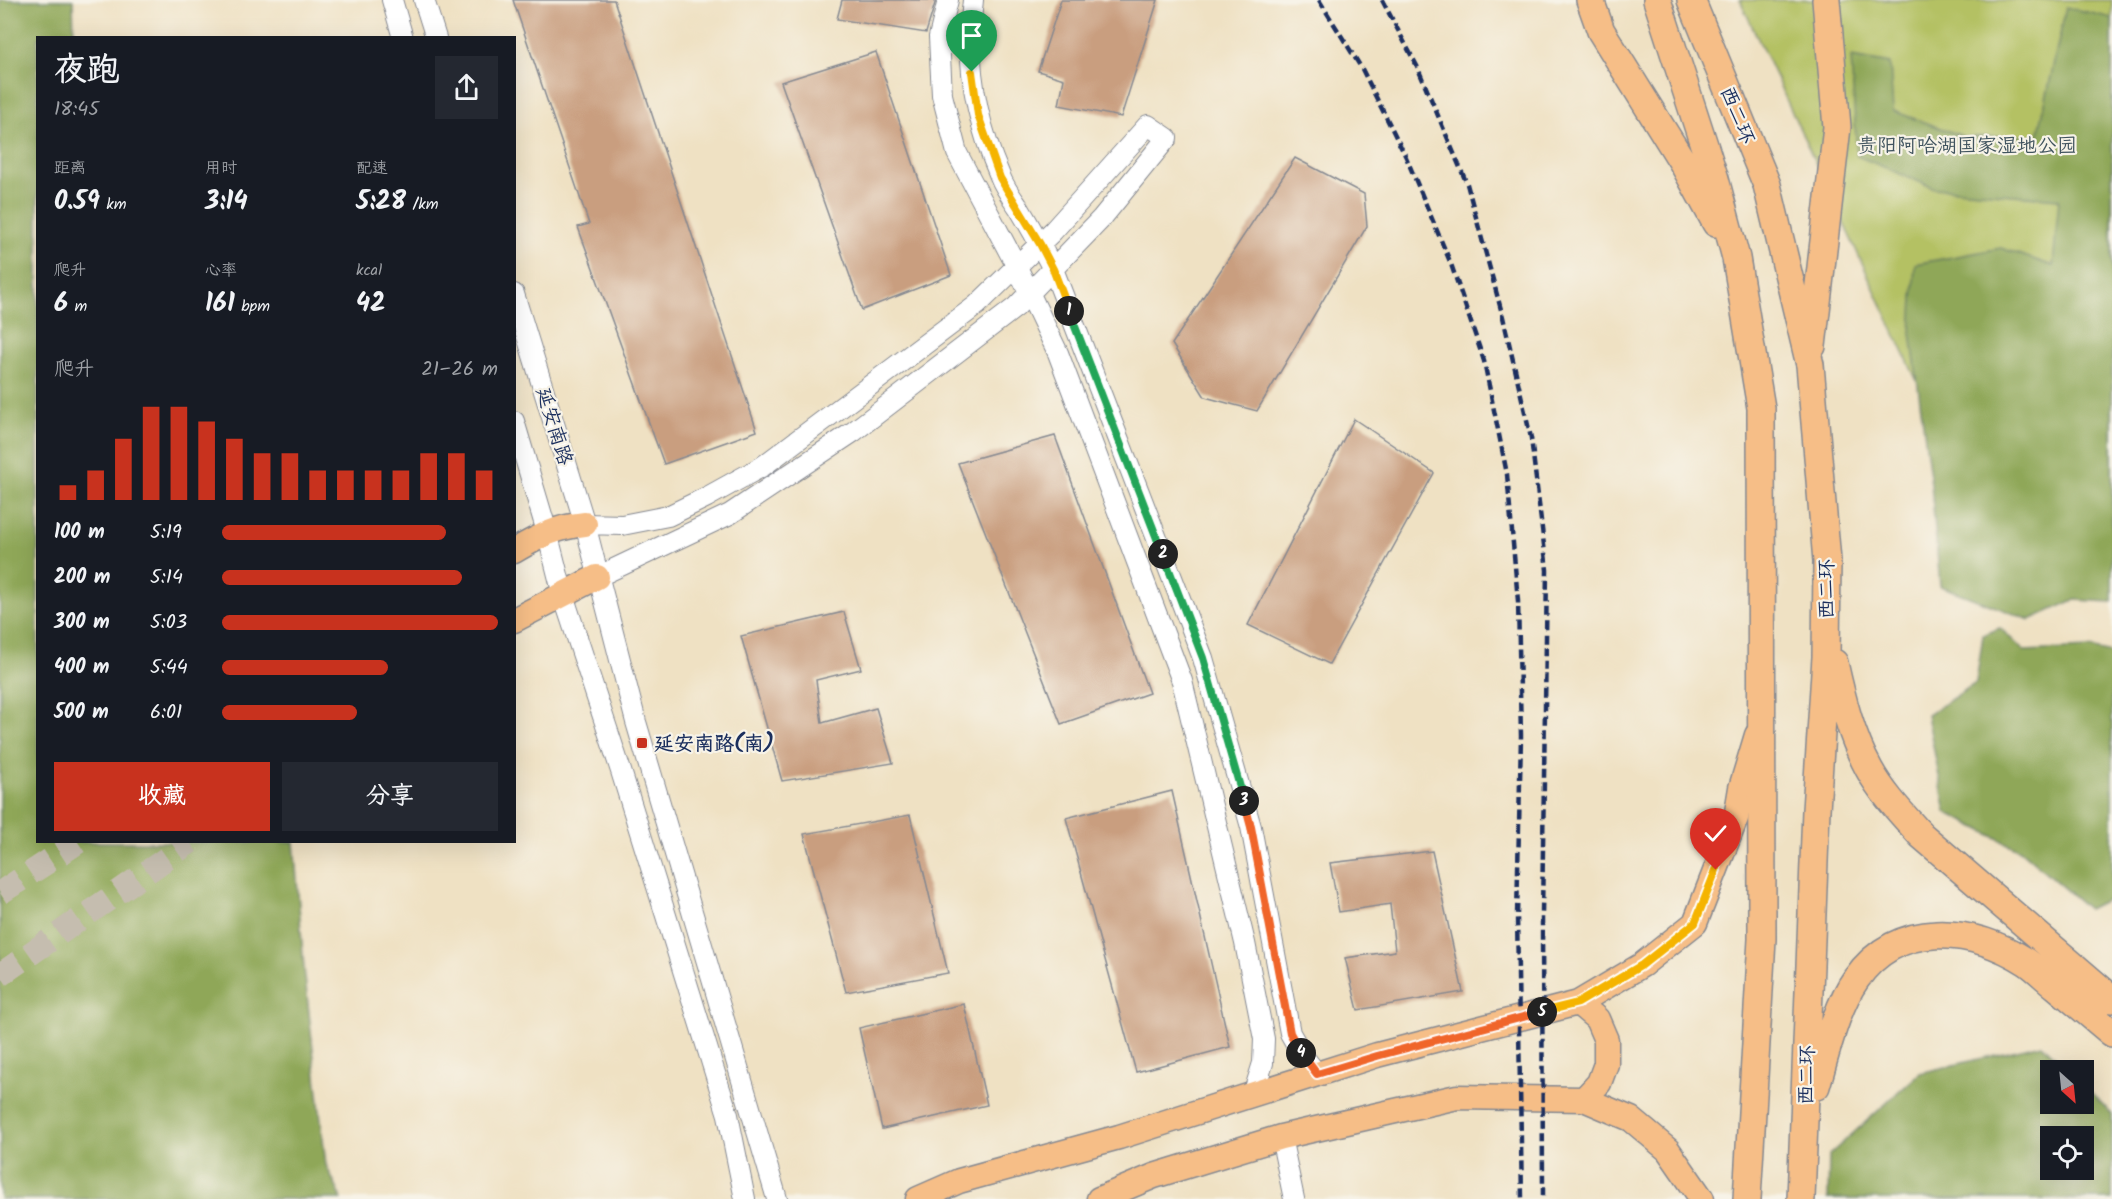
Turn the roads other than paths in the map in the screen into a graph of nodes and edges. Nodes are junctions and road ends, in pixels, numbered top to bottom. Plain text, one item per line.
1 (392, 0) edge
2 (424, 0) edge
3 (948, 0) edge
4 (973, 0) edge
5 (1590, 0) edge
6 (1657, 0) edge
7 (1691, 0) edge
8 (1826, 0) edge
9 (402, 36) edge
10 (435, 36) edge
11 (1040, 244) junction
12 (1736, 258) junction
13 (1017, 267) junction
14 (1053, 269) junction
15 (1029, 293) junction
16 (516, 300) edge
17 (1810, 365) junction
18 (516, 428) edge
19 (585, 524) junction
20 (547, 532) junction
21 (516, 550) edge
22 (597, 577) junction
23 (562, 594) junction
24 (516, 619) edge
25 (1826, 624) junction
26 (1762, 718) junction
27 (2112, 999) edge
28 (1578, 1003) junction
29 (2112, 1033) edge
30 (1317, 1074) junction
31 (1253, 1095) junction
32 (1584, 1099) junction
33 (1805, 1124) junction
34 (1281, 1137) junction
35 (745, 1199) edge
36 (777, 1199) edge
37 (918, 1199) edge
38 (1099, 1199) edge
39 (1294, 1199) edge
40 (1702, 1199) edge
41 (1747, 1199) edge
42 (1801, 1199) edge

1 - 9 street
2 - 10 street
3 - 13 street
4 - 11 street
5 - 12 highway
6 - 12 highway, 西二环
7 - 17 highway, 西二环
8 - 17 highway
11 - 13 street
11 - 14 street
11 - 14 street
12 - 26 highway, 西二环
13 - 15 street
13 - 19 street
14 - 15 street
14 - 30 street
15 - 22 street
15 - 31 street
16 - 19 street, 延安南路
17 - 25 highway, 西二环
18 - 20 street
19 - 20 main road
19 - 22 street, 延安南路
20 - 21 main road
20 - 23 street
22 - 23 main road
22 - 36 street, 延安南路
23 - 24 main road
23 - 35 street
25 - 27 highway
25 - 33 highway, 西二环
26 - 28 main road
26 - 41 highway, 西二环
28 - 30 main road
28 - 32 main road
29 - 33 highway
30 - 31 main road
31 - 37 main road
32 - 34 main road
32 - 40 main road
33 - 42 highway, 西二环
34 - 38 main road
34 - 39 street

